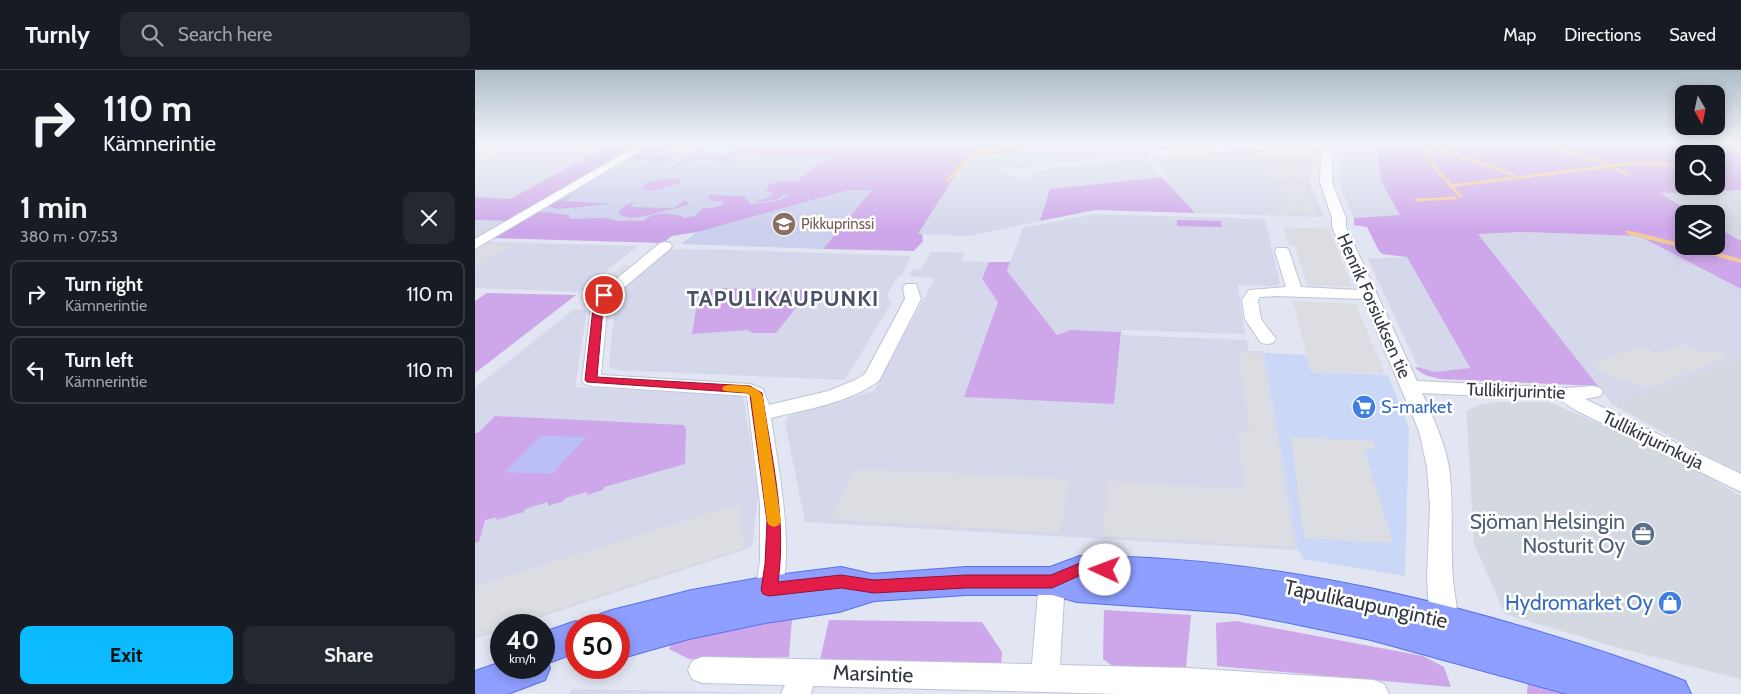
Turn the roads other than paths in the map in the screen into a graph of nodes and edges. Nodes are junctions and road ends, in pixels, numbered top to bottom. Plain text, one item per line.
1 (598, 172) edge
2 (1326, 172) edge
3 (475, 245) edge
4 (665, 246) dead end
5 (1282, 251) dead end
6 (911, 287) dead end
7 (1295, 292) junction
8 (1369, 296) junction
9 (1267, 339) dead end
10 (1409, 388) junction
11 (1593, 392) dead end
12 (1565, 394) junction
13 (760, 414) junction
14 (1741, 484) edge
15 (1052, 581) junction
16 (767, 599) junction
17 (630, 620) edge
18 (1444, 632) junction
19 (630, 640) edge
20 (490, 669) edge
21 (702, 670) dead end
22 (475, 675) edge
23 (1045, 677) junction
24 (502, 679) edge
25 (800, 683) edge
26 (1216, 688) edge
27 (475, 689) edge
28 (1374, 694) edge
29 (1636, 694) edge
30 (1672, 694) edge

1 - 3 street
2 - 8 street, Henrik Forsiuksen tie
4 - 13 street
5 - 7 street
6 - 13 street
7 - 8 street
7 - 9 street
8 - 10 street, Henrik Forsiuksen tie
10 - 12 street, Tullikirjurintie
10 - 18 street, Henrik Forsiuksen tie
11 - 12 street, Tullikirjurintie
12 - 14 street, Tullikirjurinkuja
13 - 16 street
15 - 16 main road, Tapulikaupungintie
15 - 18 main road, Tapulikaupungintie
15 - 23 street
16 - 17 main road, Tapulikaupungintie
16 - 19 main road, Tapulikaupungintie
18 - 29 main road, Tapulikaupungintie
18 - 30 main road, Tapulikaupungintie
20 - 22 main road
21 - 25 street, Marsintie
23 - 25 street, Marsintie
23 - 26 street, Marsintie
24 - 27 main road
26 - 28 street, Marsintie

